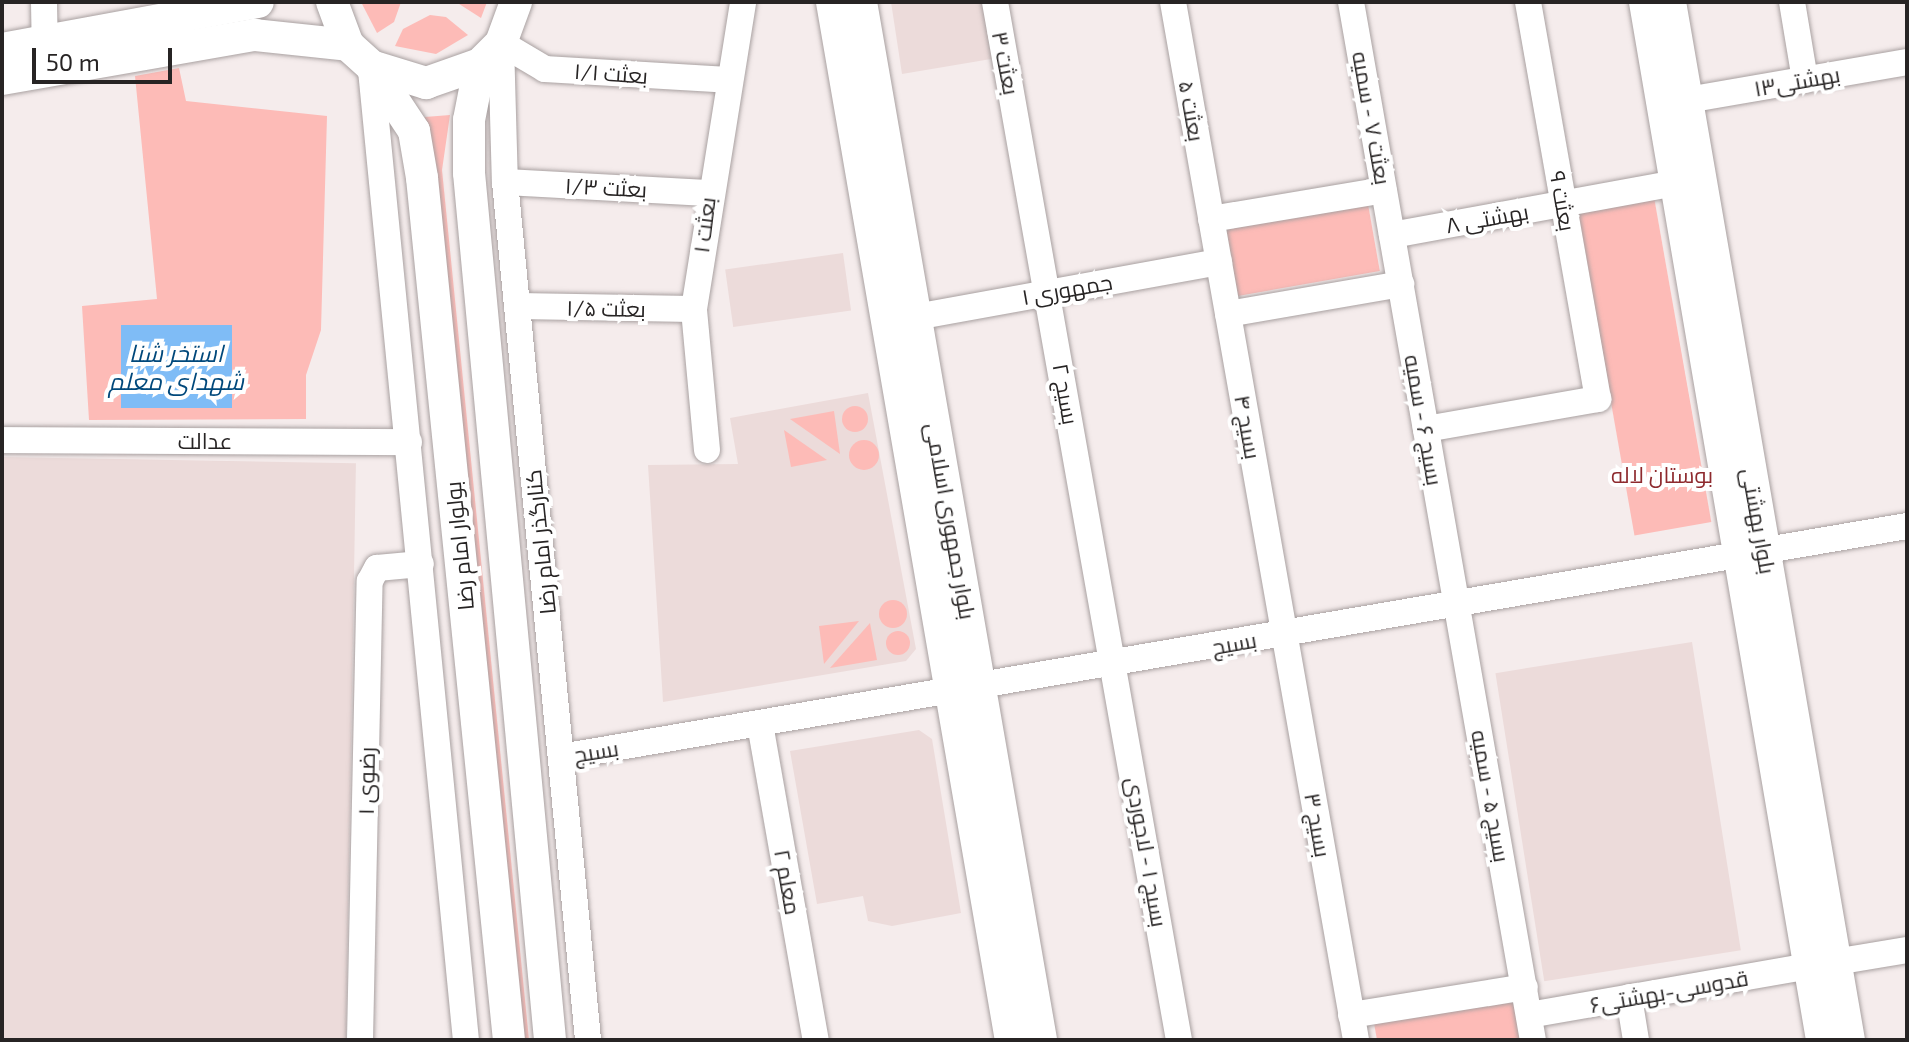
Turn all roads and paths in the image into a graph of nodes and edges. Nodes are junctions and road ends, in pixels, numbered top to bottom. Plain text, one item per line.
1 (44, 2) edge
2 (332, 2) edge
3 (743, 2) edge
4 (995, 2) edge
5 (1173, 2) edge
6 (1351, 2) edge
7 (1528, 2) edge
8 (1645, 2) edge
9 (1670, 2) edge
10 (1792, 2) edge
11 (521, 4) edge
12 (838, 4) edge
13 (240, 5) edge
14 (45, 41) junction
15 (2, 49) edge
16 (490, 53) junction
17 (360, 55) junction
18 (1907, 62) edge
19 (2, 79) edge
20 (728, 80) junction
21 (1805, 80) junction
22 (1687, 100) junction
23 (1018, 123) joint
24 (505, 182) junction
25 (1675, 183) junction
26 (1384, 190) junction
27 (708, 193) junction
28 (1563, 204) junction
29 (1211, 219) junction
30 (1392, 235) junction
31 (1219, 262) junction
32 (1401, 284) junction
33 (1048, 293) junction
34 (517, 306) junction
35 (694, 309) junction
36 (1228, 314) junction
37 (916, 317) junction
38 (1426, 429) junction
39 (2, 440) edge
40 (409, 442) junction
41 (707, 450) dead end
42 (1907, 526) edge
43 (1752, 553) junction
44 (421, 564) junction
45 (1457, 604) junction
46 (1284, 634) junction
47 (1115, 664) junction
48 (965, 690) junction
49 (760, 724) junction
50 (561, 757) junction
51 (1907, 950) edge
52 (1822, 964) junction
53 (1525, 987) junction
54 (1629, 997) junction
55 (1353, 1028) edge
56 (1531, 1028) edge
57 (360, 1040) edge
58 (466, 1040) edge
59 (509, 1040) edge
60 (550, 1040) edge
61 (588, 1040) edge
62 (816, 1040) edge
63 (1011, 1040) edge
64 (1041, 1040) edge
65 (1179, 1040) edge
66 (1636, 1040) edge
67 (1822, 1040) edge
68 (1849, 1040) edge

1 - 14 street
2 - 17 main road, بولوار امام رضا
3 - 20 street, بعثت ۱
4 - 23 street, بعثت ۳
5 - 29 street, بعثت ۵
6 - 26 street, بعثت ۷ - سمیه
7 - 28 street, بعثت ۹
8 - 25 main road, بلوار بهشتی
9 - 22 main road, بلوار بهشتی
10 - 21 street
11 - 16 main road, بولوار امام رضا
12 - 37 main road, بلوار جمهوری اسلامی
12 - 48 main road, بلوار جمهوری اسلامی
13 - 14 main road
14 - 15 main road
16 - 17 main road
16 - 20 street, بعثت ۱/۱
16 - 24 street, کنارگذر امام رضا
16 - 60 main road, بولوار امام رضا
17 - 19 main road
17 - 40 street
17 - 59 main road, بولوار امام رضا
18 - 21 street, بهشتی۱۳
20 - 27 street, بعثت ۱
21 - 22 street, بهشتی۱۳
22 - 43 main road, بلوار بهشتی
23 - 33 street, بسیج ۲
24 - 27 street, بعثت ۱/۳
24 - 34 street, کنارگذر امام رضا
25 - 28 street, بهشتی ۸
25 - 43 main road, بلوار بهشتی
26 - 29 street
26 - 30 street, بعثت ۷ - سمیه
27 - 35 street, بعثت ۱
28 - 30 street, بهشتی ۸
28 - 38 street, بعثت ۹
29 - 31 street, بسیج ۴
30 - 32 street, بسیج ۶ - سمیه
31 - 33 street, جمهوری ۱
31 - 36 street, بسیج ۴
32 - 36 street
32 - 38 street, بسیج ۶ - سمیه
33 - 37 street, جمهوری ۱
33 - 47 street, بسیج ۲
34 - 35 street, بعثت ۱/۵
34 - 50 street, کنارگذر امام رضا
35 - 41 street, بعثت ۱
36 - 46 street, بسیج ۴
37 - 48 main road, بلوار جمهوری اسلامی
38 - 45 street, بسیج ۶ - سمیه
39 - 40 street, عدالت
40 - 44 street
42 - 43 street, بسیج
43 - 45 street, بسیج
43 - 52 main road, بلوار بهشتی
44 - 57 street, رضوی ۱
44 - 58 street
45 - 46 street, بسیج
45 - 53 street, بسیج ۵ - سمیه
46 - 47 street, بسیج
46 - 55 street, بسیج ۳
47 - 48 street, بسیج
47 - 65 street, بسیج ۱ - لاجوردی
48 - 49 street, بسیج
48 - 63 main road, بلوار جمهوری اسلامی
48 - 64 main road, بلوار جمهوری اسلامی
49 - 50 street, بسیج
49 - 62 street, معلم ۲
50 - 61 street, کنارگذر امام رضا
51 - 52 street, قدوسی-بهشتی۶
52 - 54 street, قدوسی-بهشتی۶
52 - 67 main road, بلوار بهشتی
52 - 68 main road, بلوار بهشتی
53 - 55 street
53 - 56 street, بسیج ۵ - سمیه
54 - 56 street, قدوسی-بهشتی۶
54 - 66 street

